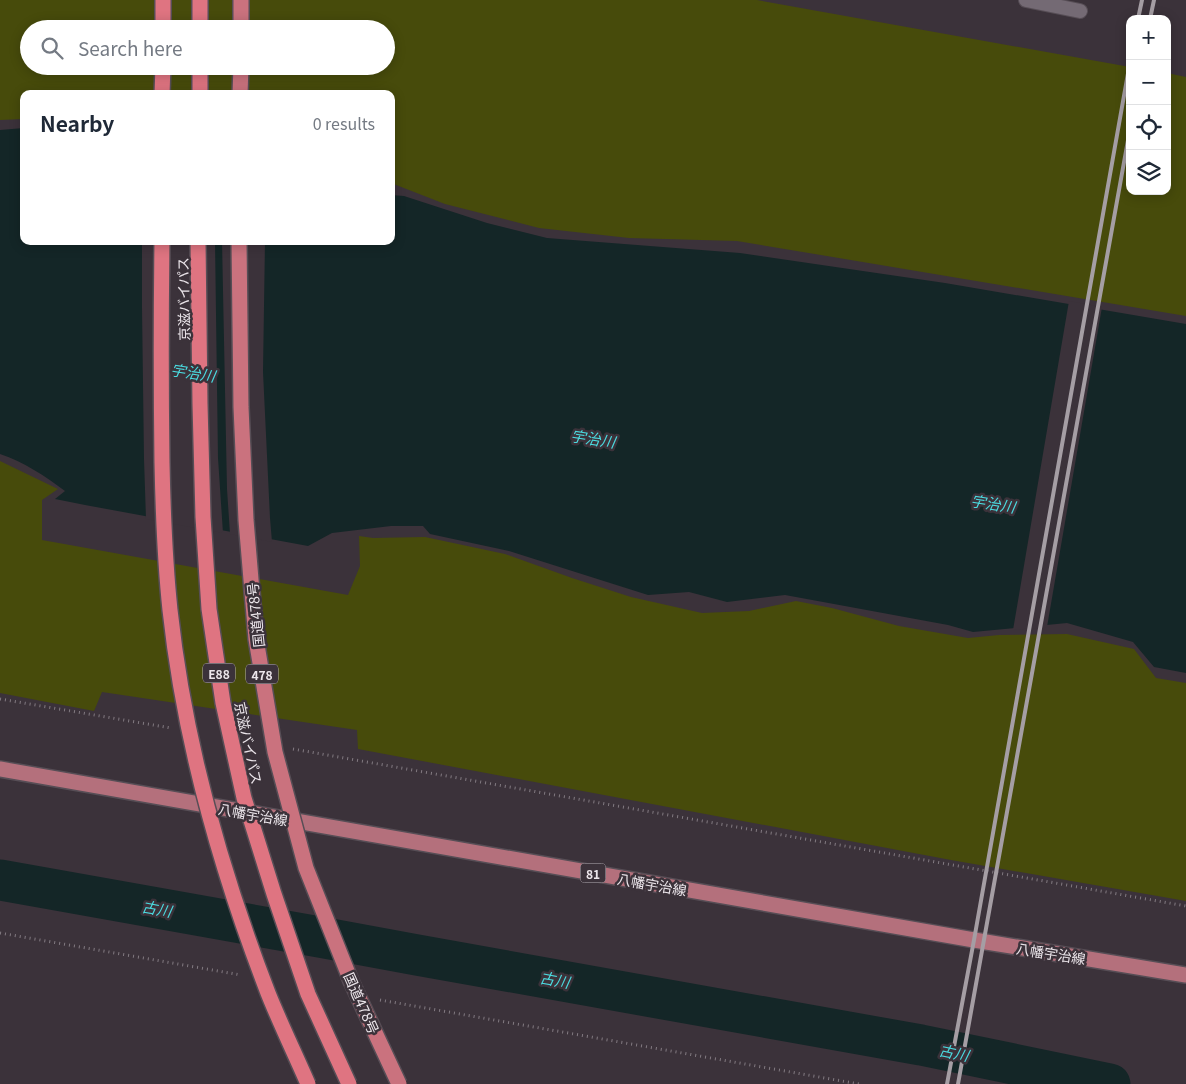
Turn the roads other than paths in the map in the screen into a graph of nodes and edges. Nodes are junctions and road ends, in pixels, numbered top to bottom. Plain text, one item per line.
1 (163, 0) edge
2 (200, 0) edge
3 (241, 0) edge
4 (1026, 0) edge
5 (1080, 11) dead end
6 (163, 20) edge
7 (200, 20) edge
8 (241, 20) edge
9 (162, 75) edge
10 (200, 75) edge
11 (241, 75) edge
12 (162, 90) edge
13 (200, 90) edge
14 (240, 90) edge
15 (162, 245) edge
16 (198, 245) edge
17 (239, 245) edge
18 (0, 769) edge
19 (1186, 975) edge
20 (308, 1084) edge
21 (349, 1084) edge
22 (399, 1084) edge

1 - 6 highway
2 - 7 highway
3 - 8 highway
4 - 5 lane
9 - 12 highway
10 - 13 highway
11 - 14 highway
15 - 20 highway, 京滋バイパス, bridge
16 - 21 highway, 京滋バイパス / E88, bridge
17 - 22 highway, 国道478号 / 478, bridge
18 - 19 main road, 八幡宇治線 / 81

